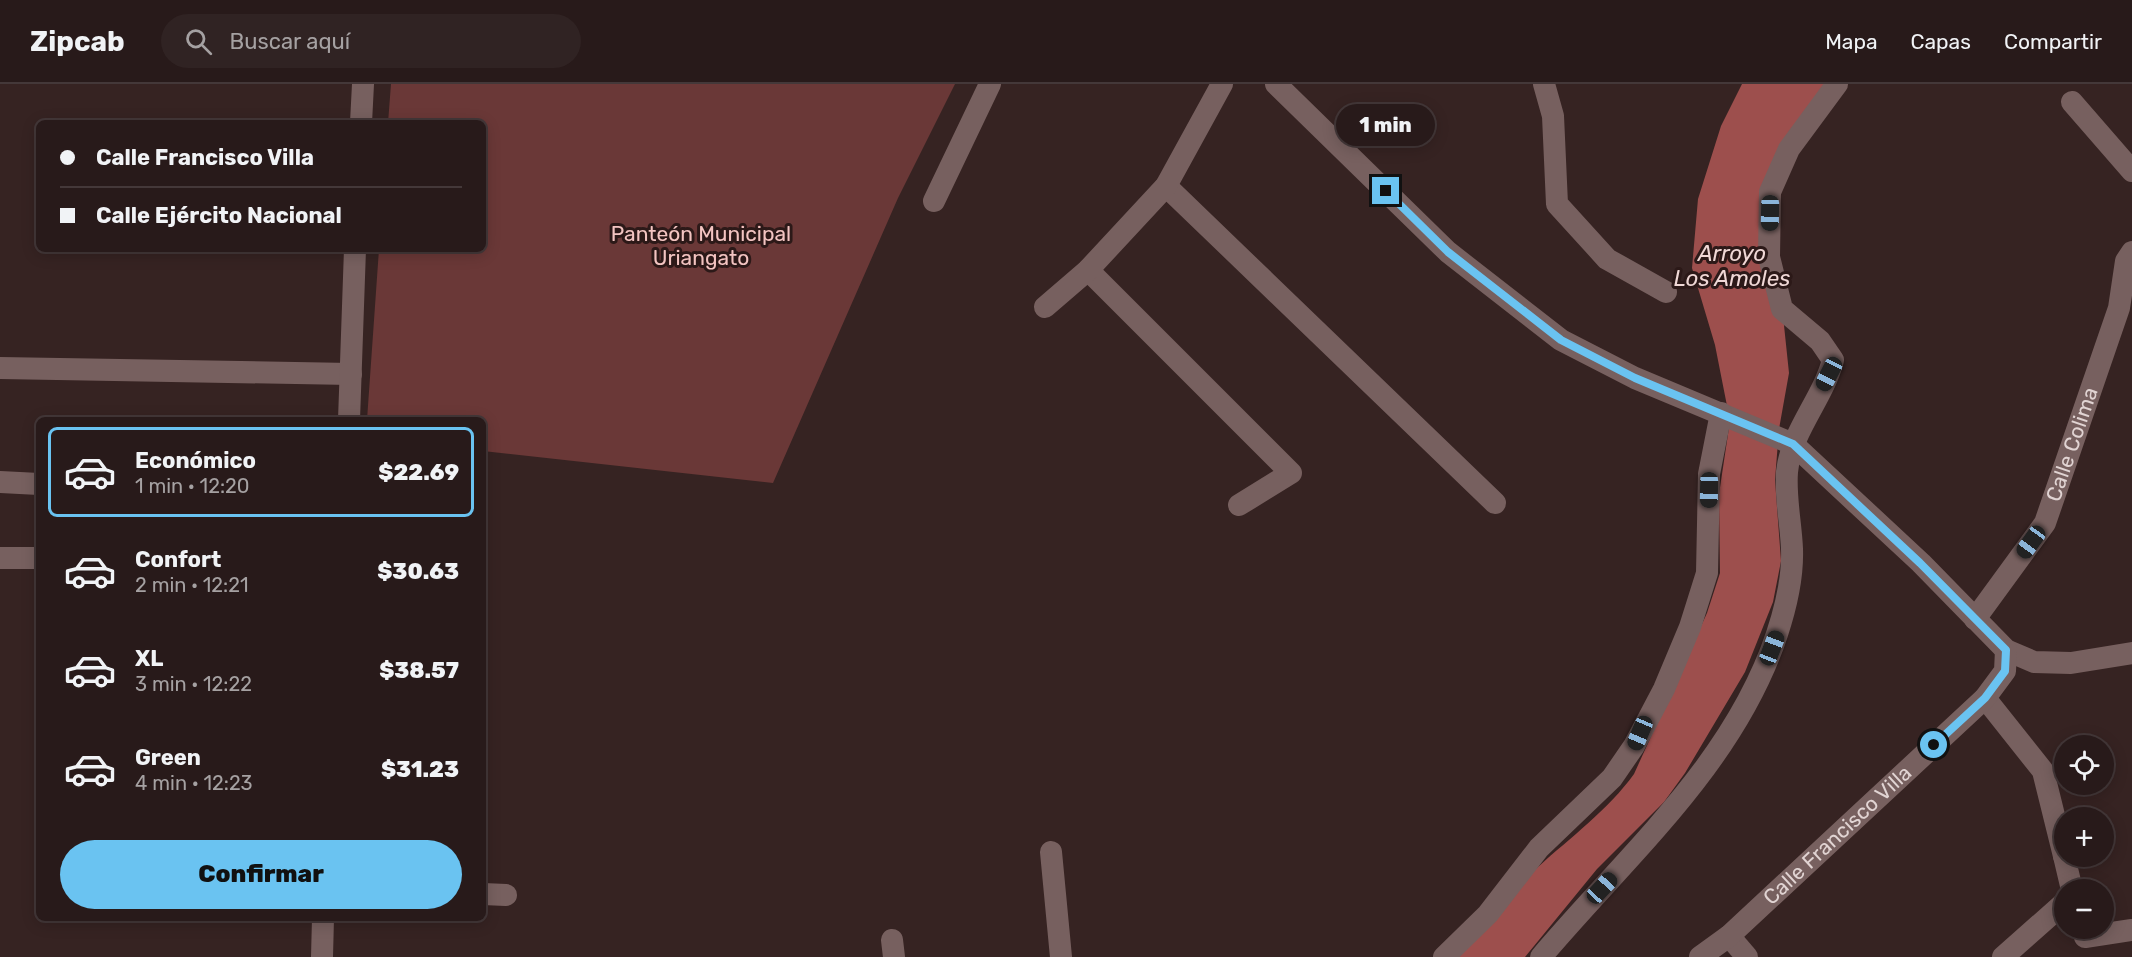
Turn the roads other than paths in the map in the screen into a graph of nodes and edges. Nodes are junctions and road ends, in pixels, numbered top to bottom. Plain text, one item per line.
1 (363, 84) edge
2 (990, 84) edge
3 (1222, 84) edge
4 (1276, 84) edge
5 (1544, 84) edge
6 (1837, 84) edge
7 (2072, 102) dead end
8 (361, 120) edge
9 (2132, 171) edge
10 (1166, 186) junction
11 (934, 201) dead end
12 (355, 252) edge
13 (2132, 252) edge
14 (1089, 270) junction
15 (1666, 292) dead end
16 (1045, 307) dead end
17 (0, 368) edge
18 (351, 374) junction
19 (1725, 414) junction
20 (349, 417) edge
21 (1786, 440) junction
22 (0, 482) edge
23 (36, 484) edge
24 (1495, 503) dead end
25 (1239, 505) dead end
26 (0, 558) edge
27 (36, 558) edge
28 (1975, 620) junction
29 (2006, 650) junction
30 (2132, 653) edge
31 (1985, 698) junction
32 (2054, 816) edge
33 (1051, 852) dead end
34 (486, 894) edge
35 (506, 895) dead end
36 (2054, 912) edge
37 (323, 921) edge
38 (2132, 930) edge
39 (1729, 936) junction
40 (2085, 941) edge
41 (322, 957) edge
42 (1061, 957) edge
43 (1444, 957) edge
44 (1541, 957) edge
45 (1700, 957) edge
46 (1747, 957) edge
47 (2003, 957) edge

1 - 8 street
2 - 11 street
3 - 10 street
4 - 19 street
5 - 15 street
6 - 21 street
7 - 9 street
10 - 14 street
10 - 24 street
12 - 18 street
13 - 28 street, Calle Colima
14 - 16 street
14 - 25 street
17 - 18 street
18 - 20 street
19 - 21 street
19 - 43 street
21 - 28 street
21 - 44 street
22 - 23 street
26 - 27 street
28 - 29 street
29 - 30 street
29 - 31 street, Calle Francisco Villa
31 - 32 street
31 - 39 street, Calle Francisco Villa
33 - 42 street
34 - 35 street
36 - 47 street
37 - 41 street
38 - 40 street
39 - 45 street, Calle Francisco Villa
39 - 46 street

